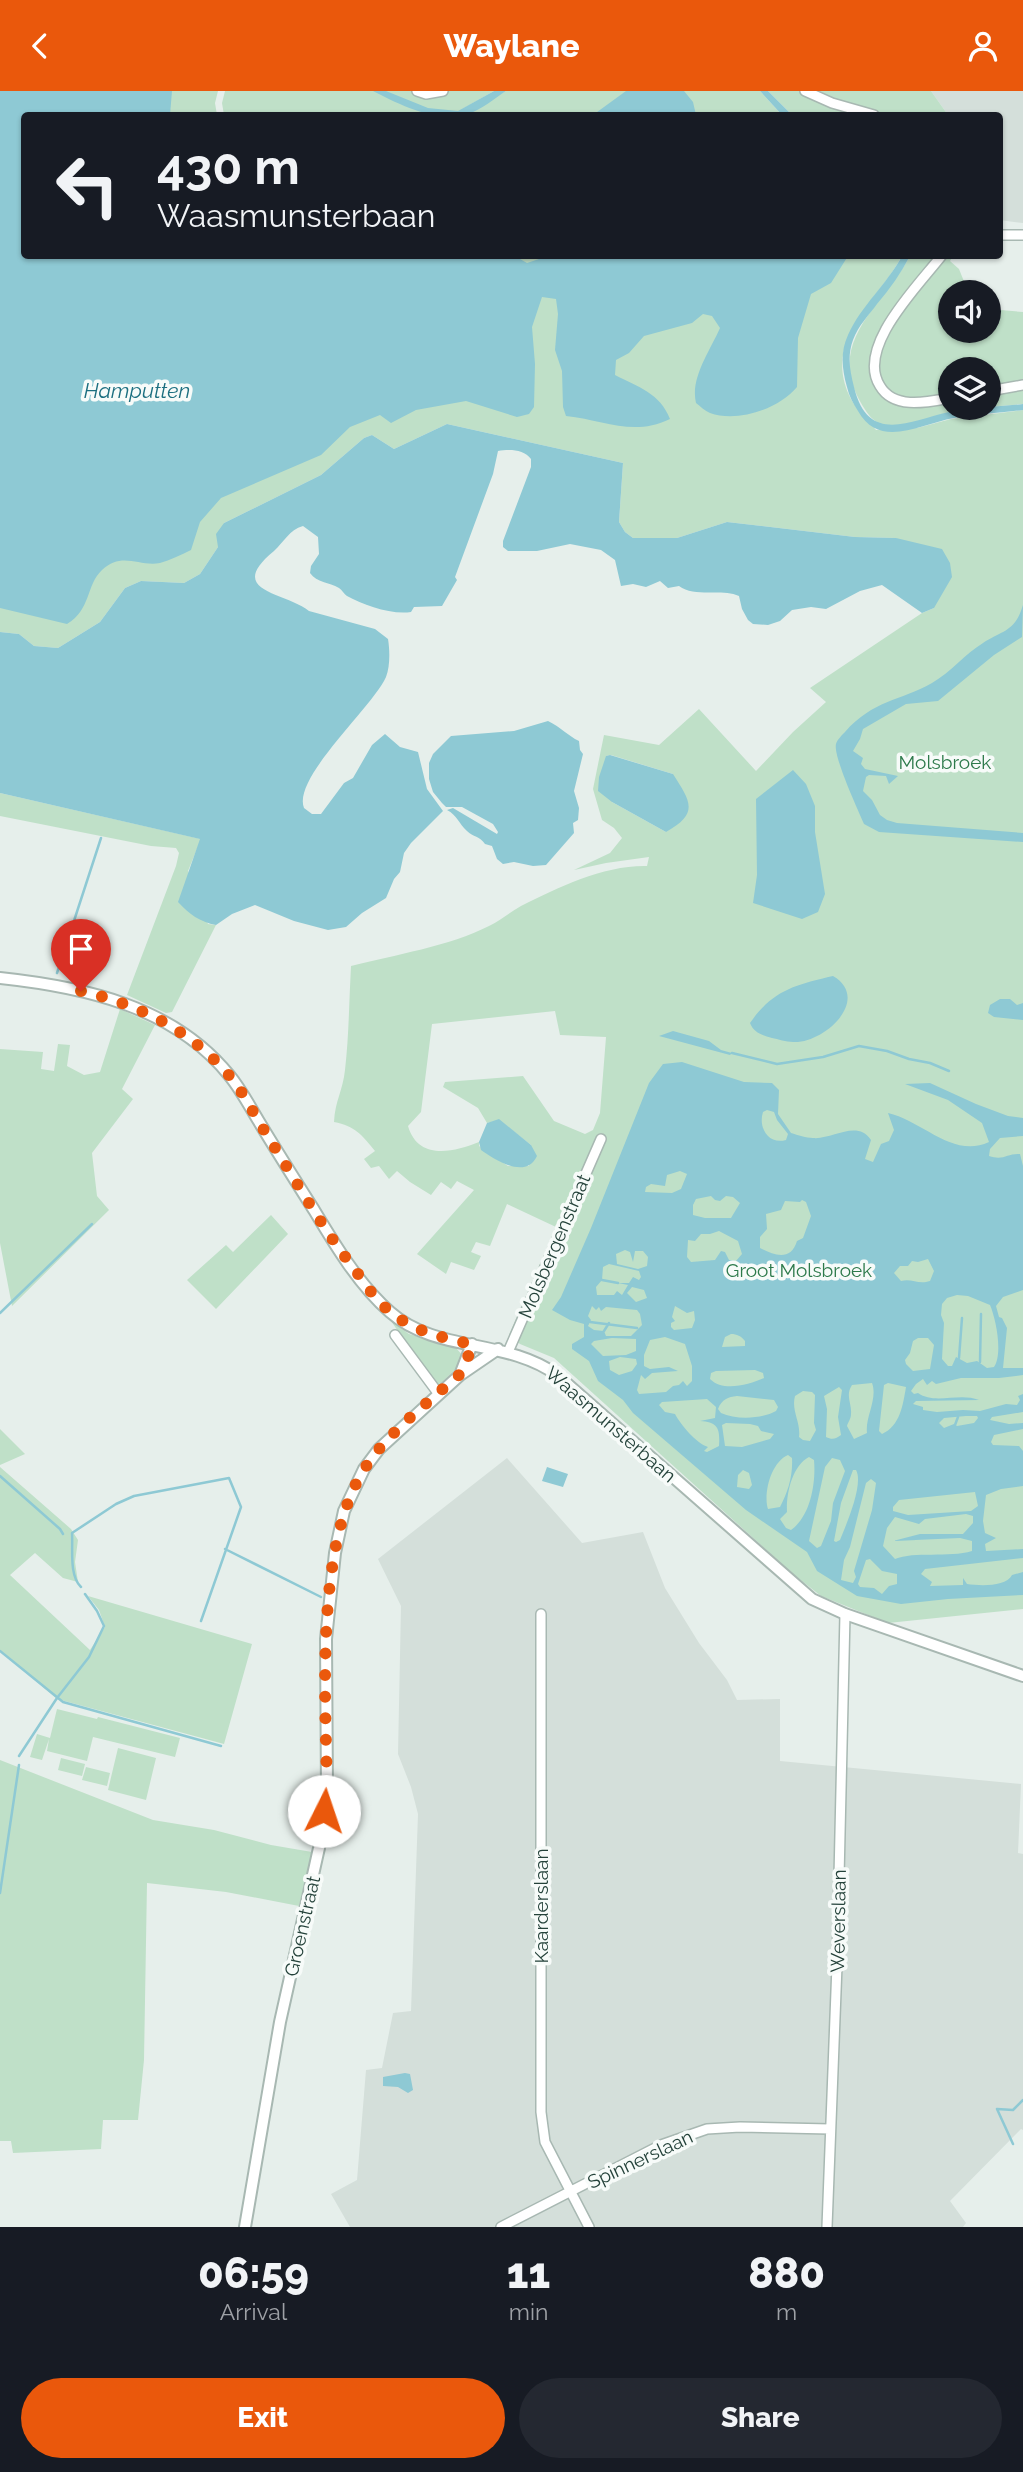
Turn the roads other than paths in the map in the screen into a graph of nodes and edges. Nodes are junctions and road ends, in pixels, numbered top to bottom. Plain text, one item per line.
1 (417, 91) edge
2 (443, 91) edge
3 (805, 91) edge
4 (864, 112) edge
5 (1003, 235) edge
6 (1023, 235) edge
7 (939, 259) edge
8 (1023, 384) edge
9 (1001, 389) edge
10 (938, 400) edge
11 (0, 978) edge
12 (601, 1139) dead end
13 (395, 1335) dead end
14 (472, 1344) junction
15 (503, 1350) junction
16 (460, 1374) junction
17 (438, 1393) junction
18 (541, 1614) dead end
19 (845, 1614) junction
20 (1023, 1676) edge
21 (830, 2129) junction
22 (571, 2191) junction
23 (245, 2227) edge
24 (501, 2227) edge
25 (589, 2227) edge
26 (827, 2227) edge

1 - 2 street
3 - 4 street
5 - 6 street
7 - 10 street
8 - 9 street
11 - 14 street, Waasmunsterbaan
12 - 15 street, Molsbergenstraat
13 - 17 street
14 - 15 street, Waasmunsterbaan
14 - 16 street, Groenstraat
15 - 16 street, Groenstraat
15 - 19 street, Waasmunsterbaan
16 - 17 street, Groenstraat
17 - 23 street, Groenstraat
18 - 22 street, Kaarderslaan
19 - 20 street, Waasmunsterbaan
19 - 21 street, Weverslaan
21 - 22 street, Spinnerslaan
21 - 26 street, Weverslaan
22 - 24 street, Spinnerslaan
22 - 25 street, Kaarderslaan

